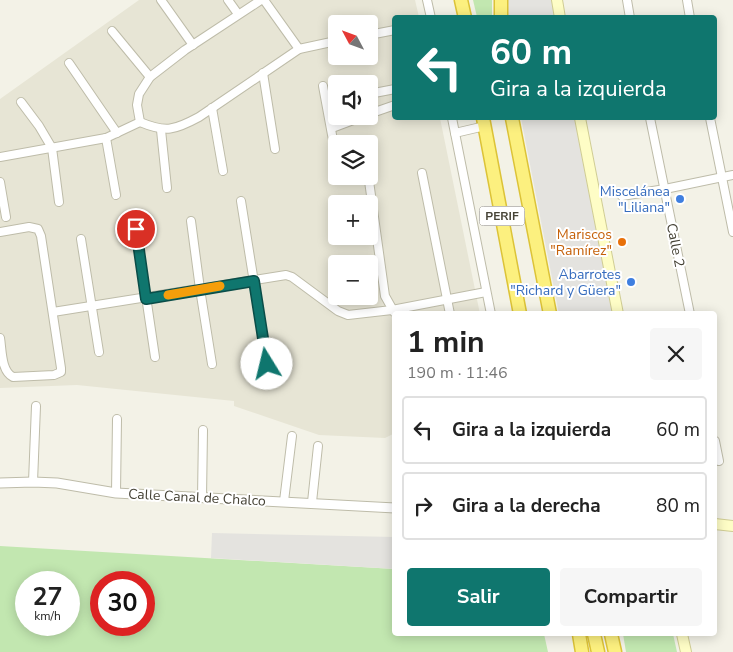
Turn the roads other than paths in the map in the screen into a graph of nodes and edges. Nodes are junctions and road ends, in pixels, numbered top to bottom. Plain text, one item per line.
1 (161, 0) edge
2 (228, 0) edge
3 (263, 0) edge
4 (427, 0) edge
5 (461, 0) edge
6 (501, 0) edge
7 (557, 0) edge
8 (627, 0) edge
9 (687, 0) edge
10 (238, 14) junction
11 (430, 15) edge
12 (464, 15) edge
13 (501, 15) edge
14 (560, 15) edge
15 (630, 15) edge
16 (690, 15) edge
17 (392, 30) edge
18 (112, 31) dead end
19 (378, 33) edge
20 (328, 44) edge
21 (193, 45) junction
22 (299, 49) junction
23 (69, 63) dead end
24 (263, 73) junction
25 (150, 77) junction
26 (323, 86) dead end
27 (392, 90) edge
28 (378, 92) edge
29 (21, 102) dead end
30 (327, 103) joint
31 (392, 106) edge
32 (212, 108) junction
33 (378, 111) edge
34 (452, 120) edge
35 (512, 120) edge
36 (580, 120) edge
37 (650, 120) edge
38 (710, 120) edge
39 (140, 122) junction
40 (484, 122) edge
41 (340, 125) edge
42 (332, 128) junction
43 (161, 130) junction
44 (117, 133) junction
45 (455, 133) junction
46 (333, 135) edge
47 (106, 138) junction
48 (52, 148) junction
49 (275, 149) dead end
50 (0, 157) edge
51 (223, 171) dead end
52 (422, 172) dead end
53 (733, 175) edge
54 (722, 178) junction
55 (0, 182) edge
56 (370, 185) edge
57 (167, 188) dead end
58 (665, 190) junction
59 (2, 195) edge
60 (116, 195) dead end
61 (622, 196) dead end
62 (241, 201) dead end
63 (59, 202) dead end
64 (6, 216) dead end
65 (191, 221) dead end
66 (136, 229) dead end
67 (0, 232) edge
68 (733, 232) edge
69 (81, 238) dead end
70 (254, 281) junction
71 (200, 289) junction
72 (486, 292) junction
73 (146, 299) junction
74 (447, 299) junction
75 (91, 307) junction
76 (393, 311) edge
77 (398, 311) edge
78 (449, 311) edge
79 (490, 311) edge
80 (519, 311) edge
81 (549, 311) edge
82 (617, 311) edge
83 (689, 311) edge
84 (53, 312) junction
85 (392, 312) edge
86 (0, 338) edge
87 (99, 352) dead end
88 (155, 357) dead end
89 (212, 364) dead end
90 (267, 364) dead end
91 (36, 406) dead end
92 (118, 419) dead end
93 (203, 430) dead end
94 (292, 436) dead end
95 (318, 446) dead end
96 (717, 450) edge
97 (719, 461) dead end
98 (33, 482) junction
99 (0, 483) edge
100 (116, 494) junction
101 (202, 498) junction
102 (284, 501) junction
103 (312, 502) junction
104 (392, 508) edge
105 (717, 524) edge
106 (733, 526) edge
107 (573, 636) edge
108 (578, 636) edge
109 (594, 636) edge
110 (612, 636) edge
111 (682, 636) edge
112 (582, 652) edge
113 (598, 652) edge
114 (615, 652) edge
115 (686, 652) edge

1 - 21 street
2 - 10 street
3 - 10 street
3 - 22 street
4 - 11 street
5 - 12 highway
6 - 13 highway
7 - 14 main road
8 - 15 street
9 - 16 street
10 - 21 street
17 - 19 street
18 - 25 street
20 - 22 street
21 - 25 street
22 - 24 street
23 - 44 street
24 - 32 street
24 - 49 street
25 - 39 street
26 - 30 street
27 - 28 street
29 - 48 street
30 - 42 street
31 - 33 street
32 - 43 street
32 - 51 street
34 - 45 street
35 - 81 highway, PERIF
36 - 82 main road
37 - 58 street, Calle 2
38 - 54 street
39 - 43 street
39 - 44 street
40 - 45 street
40 - 80 highway, PERIF
41 - 42 street
42 - 46 street
43 - 57 street
44 - 47 street
45 - 72 street
47 - 48 street
47 - 60 street
48 - 50 street
48 - 63 street
52 - 74 street
53 - 54 street
54 - 58 street
54 - 68 street
55 - 59 street
56 - 76 street
58 - 61 street
58 - 83 street, Calle 2
59 - 64 street
62 - 70 street
65 - 71 street
66 - 73 street
67 - 84 street
69 - 75 street
70 - 71 street
70 - 85 street
70 - 90 street
71 - 73 street
71 - 89 street
72 - 74 street
72 - 79 street
73 - 75 street
73 - 88 street
74 - 77 street
74 - 78 street
75 - 84 street
75 - 87 street
84 - 86 street
91 - 98 street
92 - 100 street
93 - 101 street
94 - 102 street
95 - 103 street
96 - 97 street
98 - 99 street, Calle Canal de Chalco
98 - 100 street, Calle Canal de Chalco
100 - 101 street, Calle Canal de Chalco
101 - 102 street, Calle Canal de Chalco
102 - 103 street, Calle Canal de Chalco
103 - 104 street, Calle Canal de Chalco
105 - 106 main road
107 - 112 street
108 - 112 highway
109 - 113 highway
110 - 114 highway
111 - 115 main road

